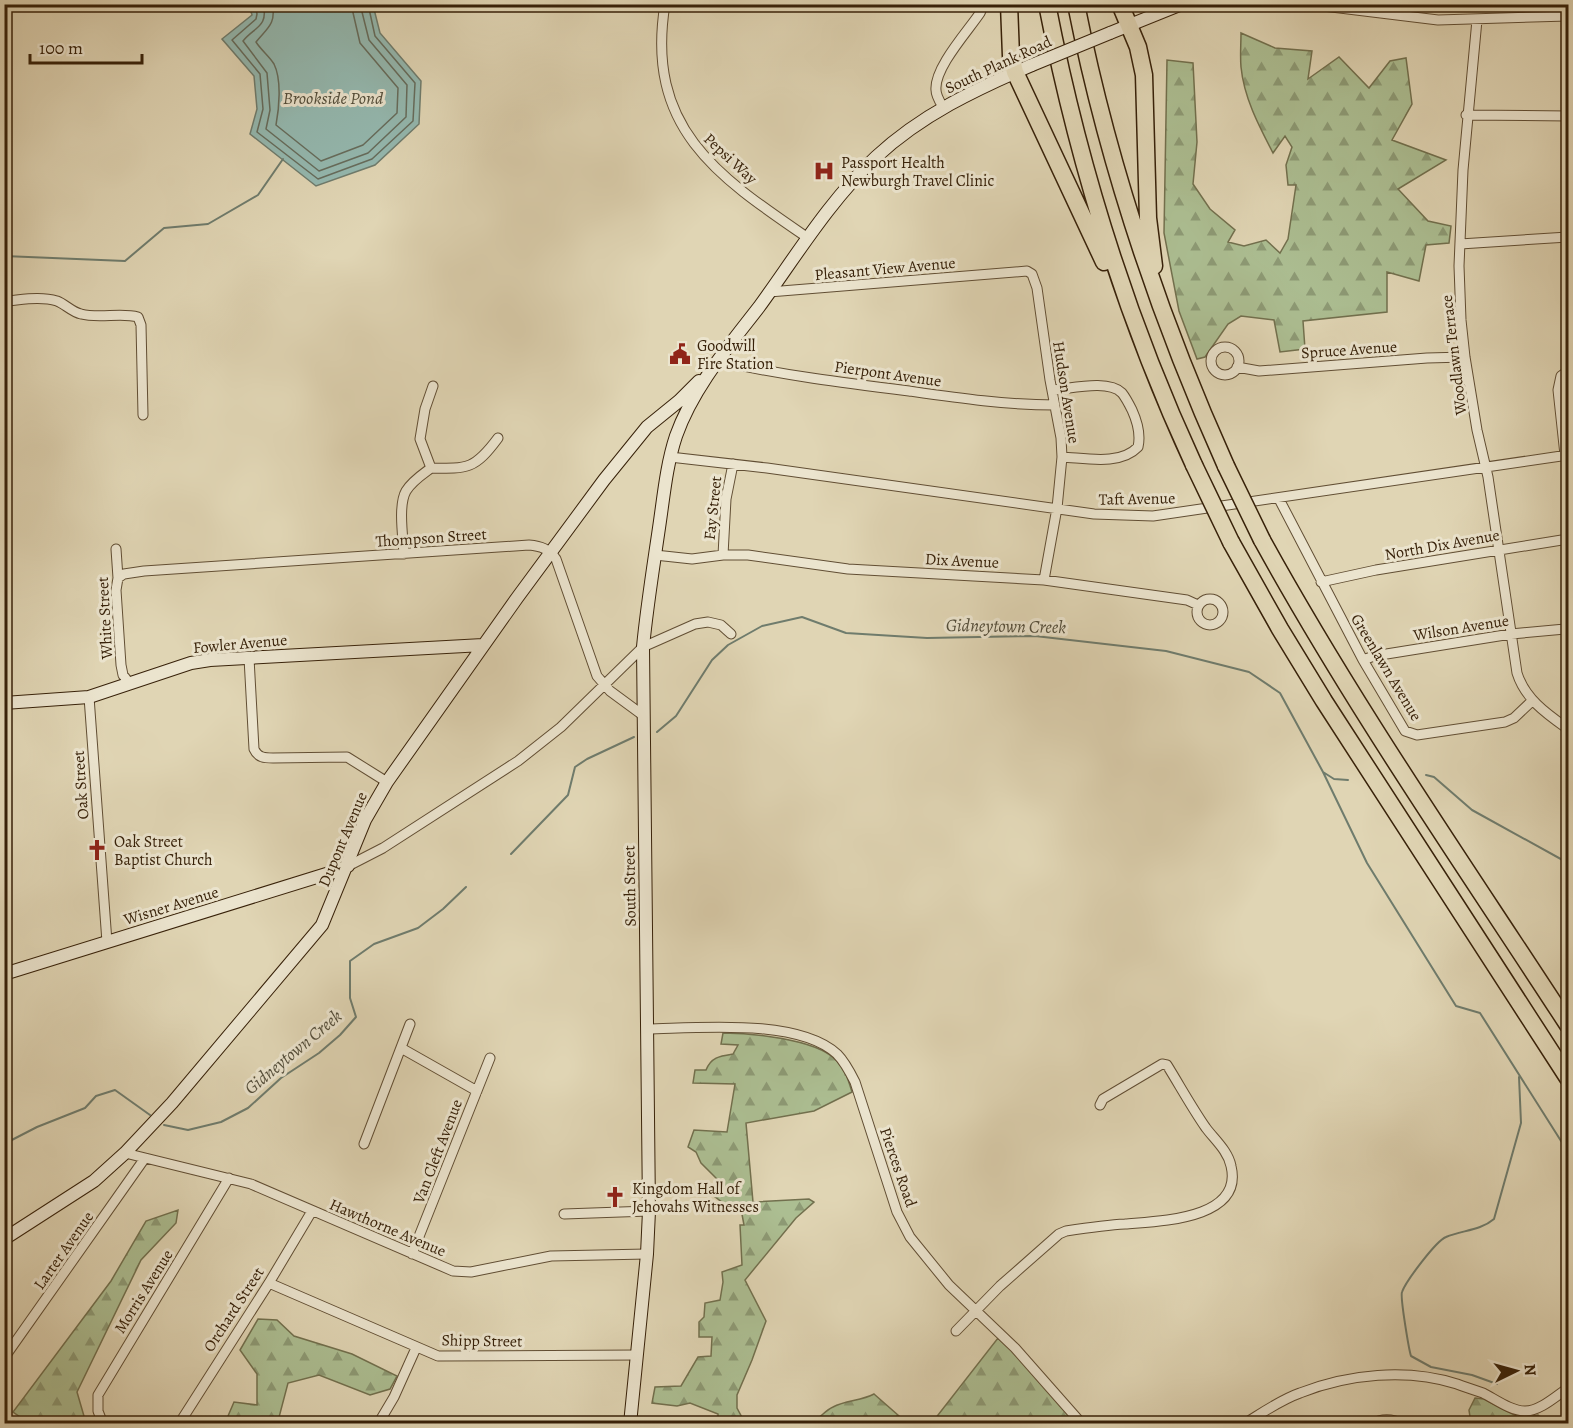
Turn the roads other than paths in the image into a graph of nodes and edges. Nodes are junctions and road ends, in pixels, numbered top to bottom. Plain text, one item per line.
1 (665, 4) edge
2 (984, 4) edge
3 (1009, 4) edge
4 (1047, 4) edge
5 (1076, 4) edge
6 (1120, 4) edge
7 (1182, 4) edge
8 (1307, 4) edge
9 (1569, 16) edge
10 (1477, 20) junction
11 (1128, 26) junction
12 (1015, 72) junction
13 (943, 107) junction
14 (1466, 115) junction
15 (1569, 116) edge
16 (1569, 237) edge
17 (808, 238) junction
18 (1460, 244) junction
19 (1003, 273) joint
20 (769, 292) junction
21 (4, 301) edge
22 (1176, 350) junction
23 (1465, 357) junction
24 (1149, 360) junction
25 (719, 361) junction
26 (1237, 367) dead end
27 (1569, 370) edge
28 (433, 386) dead end
29 (1052, 390) junction
30 (1055, 405) junction
31 (143, 416) dead end
32 (498, 438) dead end
33 (1567, 455) edge
34 (670, 457) junction
35 (1062, 457) junction
36 (733, 464) junction
37 (431, 468) junction
38 (1486, 468) junction
39 (1279, 499) junction
40 (1057, 508) junction
41 (1569, 539) edge
42 (116, 549) dead end
43 (1499, 549) junction
44 (552, 553) junction
45 (404, 554) junction
46 (655, 555) junction
47 (723, 555) junction
48 (118, 578) junction
49 (1044, 580) junction
50 (1321, 582) junction
51 (1198, 605) dead end
52 (1564, 629) dead end
53 (731, 634) dead end
54 (1511, 634) junction
55 (483, 645) junction
56 (643, 647) junction
57 (249, 658) junction
58 (1363, 660) junction
59 (130, 684) junction
60 (605, 686) junction
61 (89, 697) junction
62 (1532, 701) junction
63 (4, 703) edge
64 (644, 716) junction
65 (1569, 729) edge
66 (387, 782) junction
67 (348, 866) junction
68 (107, 942) junction
69 (4, 974) edge
70 (410, 1024) dead end
71 (1569, 1025) edge
72 (647, 1029) junction
73 (401, 1048) junction
74 (490, 1058) dead end
75 (1569, 1078) edge
76 (477, 1091) junction
77 (1100, 1105) dead end
78 (364, 1144) dead end
79 (125, 1153) junction
80 (145, 1158) junction
81 (229, 1178) junction
82 (312, 1211) junction
83 (649, 1211) junction
84 (564, 1214) dead end
85 (4, 1239) edge
86 (412, 1254) junction
87 (647, 1254) junction
88 (269, 1283) junction
89 (974, 1310) junction
90 (956, 1331) dead end
91 (416, 1348) junction
92 (637, 1355) junction
93 (4, 1358) edge
94 (1569, 1388) edge
95 (103, 1424) edge
96 (179, 1424) edge
97 (378, 1424) edge
98 (630, 1424) edge
99 (1082, 1424) edge
100 (1244, 1424) edge
101 (1372, 1424) edge
102 (1403, 1424) edge

1 - 17 street, Pepsi Way
2 - 13 street
3 - 12 highway
4 - 24 highway
5 - 22 highway
6 - 11 highway
7 - 11 street, South Plank Road
8 - 10 street
9 - 10 street
10 - 14 street, Woodlawn Terrace
11 - 12 street, South Plank Road, bridge
11 - 22 highway
12 - 13 street, South Plank Road
12 - 24 highway
13 - 17 street, South Plank Road
14 - 15 street
14 - 18 street, Woodlawn Terrace
16 - 18 street
17 - 20 street, South Plank Road
18 - 23 street, Woodlawn Terrace
19 - 20 street, Pleasant View Avenue
19 - 29 street, Hudson Avenue
20 - 25 street, South Plank Road
21 - 31 street
22 - 71 highway, bridge
23 - 26 street, Spruce Avenue
23 - 38 street, Woodlawn Terrace
24 - 75 highway, bridge
25 - 30 street, Pierpont Avenue
25 - 34 street, South Street
25 - 44 street, Dupont Avenue
27 - 33 street
28 - 37 street
29 - 30 street, Hudson Avenue
29 - 35 street
30 - 35 street, Hudson Avenue
32 - 37 street
33 - 38 street, Taft Avenue
34 - 36 street, Taft Avenue
34 - 46 street, South Street
35 - 40 street, Hudson Avenue
36 - 40 street, Taft Avenue
36 - 47 street, Fay Street
37 - 45 street
38 - 39 street, Taft Avenue
38 - 43 street, Woodlawn Terrace
39 - 40 street, Taft Avenue
39 - 50 street, Greenlawn Avenue
40 - 49 street, Hudson Avenue
41 - 43 street, North Dix Avenue
42 - 48 street, White Street
43 - 50 street, North Dix Avenue
43 - 54 street, Woodlawn Terrace
44 - 45 street, Thompson Street
44 - 55 street, Dupont Avenue
44 - 60 street
45 - 48 street, Thompson Street
46 - 47 street, Dix Avenue
46 - 56 street, South Street
47 - 49 street, Dix Avenue
48 - 59 street, White Street
49 - 51 street, Dix Avenue
50 - 58 street, Greenlawn Avenue
52 - 54 street, Wilson Avenue
53 - 56 street
54 - 58 street, Wilson Avenue
54 - 62 street, Woodlawn Terrace
55 - 57 street, Fowler Avenue
55 - 66 street, Dupont Avenue
56 - 60 street
56 - 64 street, South Street
57 - 59 street, Fowler Avenue
57 - 66 street
58 - 62 street, Greenlawn Avenue
59 - 61 street, Fowler Avenue
60 - 64 street
60 - 67 street
61 - 63 street, Fowler Avenue
61 - 68 street, Oak Street
62 - 65 street
64 - 72 street, South Street
66 - 67 street, Dupont Avenue
67 - 68 street, Wisner Avenue
67 - 79 street, Dupont Avenue
68 - 69 street, Wisner Avenue
70 - 73 street
72 - 83 street, South Street
72 - 89 street, Pierces Road
73 - 76 street
73 - 78 street
74 - 76 street, Van Cleft Avenue
76 - 86 street, Van Cleft Avenue
77 - 89 street
79 - 80 street, Hawthorne Avenue
79 - 85 street, Dupont Avenue
80 - 81 street, Hawthorne Avenue
80 - 93 street, Larter Avenue
81 - 82 street, Hawthorne Avenue
81 - 95 street, Morris Avenue
82 - 86 street, Hawthorne Avenue
82 - 88 street, Orchard Street
83 - 84 street
83 - 87 street, South Street
86 - 87 street, Hawthorne Avenue
87 - 92 street, South Street
88 - 91 street, Shipp Street
88 - 96 street, Orchard Street
89 - 90 street
89 - 99 street, Pierces Road
91 - 92 street, Shipp Street
91 - 97 street
92 - 98 street, South Street
94 - 100 street
101 - 102 street

